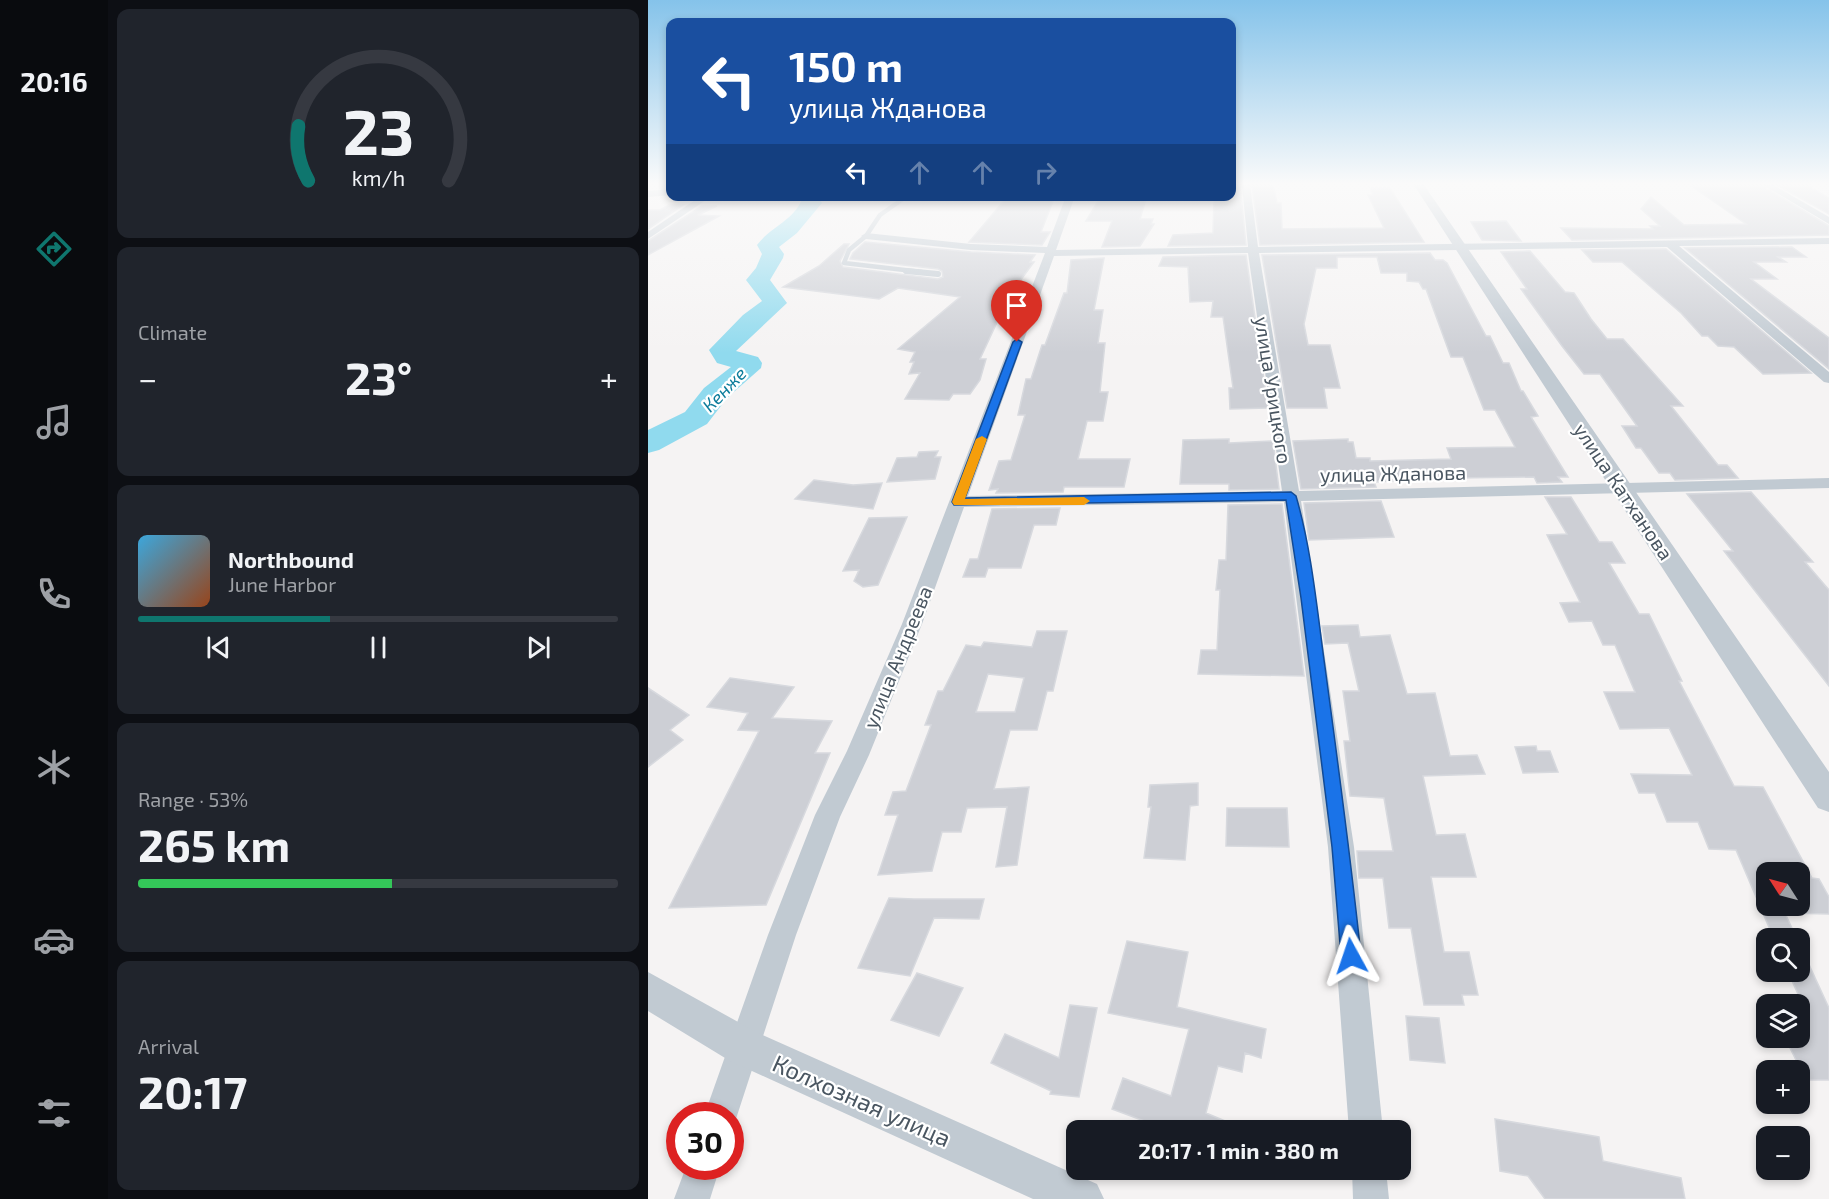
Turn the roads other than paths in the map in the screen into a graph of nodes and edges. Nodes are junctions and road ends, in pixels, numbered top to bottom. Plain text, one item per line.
1 (860, 241) edge
2 (917, 241) edge
3 (1055, 241) edge
4 (1252, 241) edge
5 (1458, 241) edge
6 (1829, 241) edge
7 (1670, 244) junction
8 (1462, 247) junction
9 (1253, 249) junction
10 (1051, 251) junction
11 (938, 274) dead end
12 (1829, 379) edge
13 (1829, 483) edge
14 (1622, 488) junction
15 (1291, 496) junction
16 (958, 502) junction
17 (1829, 798) edge
18 (648, 990) edge
19 (744, 1047) junction
20 (726, 1102) edge
21 (1365, 1120) edge
22 (699, 1180) edge
23 (1370, 1180) edge
24 (692, 1199) edge
25 (1082, 1199) edge
26 (1371, 1199) edge

1 - 11 lane
2 - 10 street
3 - 10 street, улица Андреева
4 - 9 street, улица Урицкого
5 - 8 street, улица Катханова
6 - 7 street
7 - 8 street
7 - 12 street
8 - 9 street
8 - 14 street, улица Катханова
9 - 10 street
9 - 15 street, улица Урицкого
10 - 16 street, улица Андреева
13 - 14 street, улица Жданова
14 - 15 street, улица Жданова
14 - 17 street, улица Катханова
15 - 16 street, улица Жданова
15 - 21 street, улица Урицкого
16 - 19 street, улица Андреева
18 - 19 street, Колхозная улица
19 - 20 street, улица Андреева
19 - 25 street, Колхозная улица
22 - 24 street
23 - 26 street

